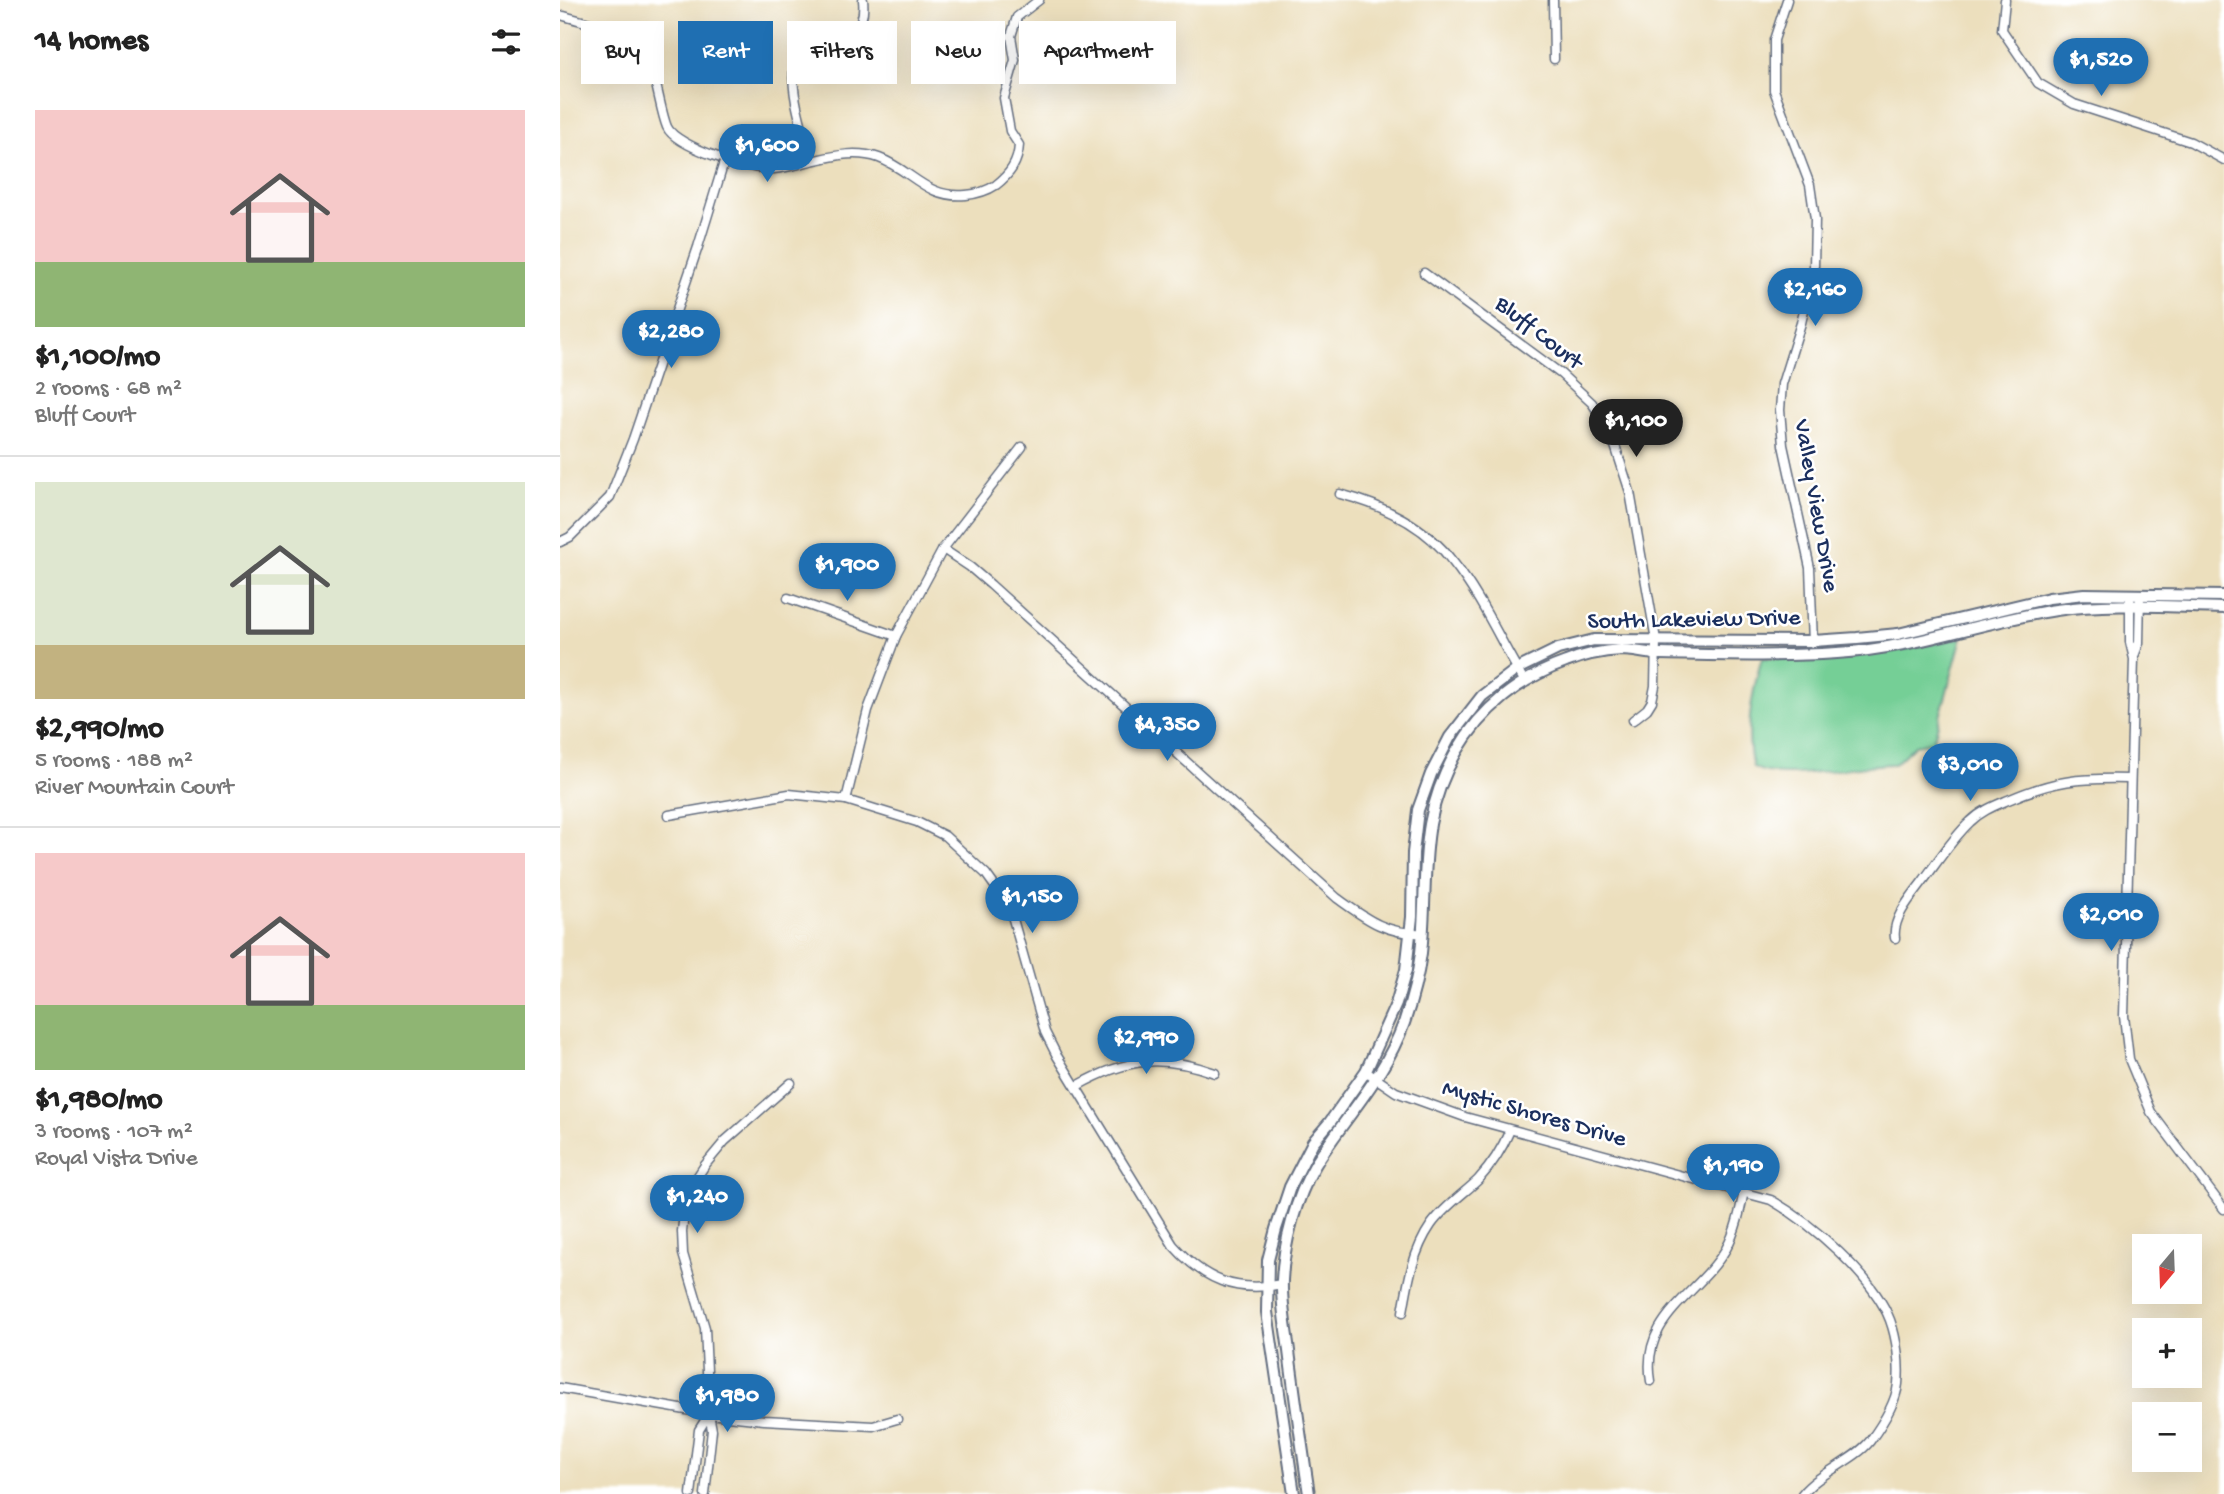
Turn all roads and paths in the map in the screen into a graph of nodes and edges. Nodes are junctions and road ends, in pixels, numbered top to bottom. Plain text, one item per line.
1 (863, 0) edge
2 (1039, 0) edge
3 (1553, 0) edge
4 (1787, 0) edge
5 (2005, 0) edge
6 (564, 16) dead end
7 (1554, 59) dead end
8 (725, 159) junction
9 (2224, 160) edge
10 (811, 161) junction
11 (1424, 273) dead end
12 (1021, 447) dead end
13 (1340, 494) dead end
14 (560, 542) edge
15 (943, 549) junction
16 (2135, 594) junction
17 (2224, 596) edge
18 (788, 598) dead end
19 (2135, 607) junction
20 (2224, 608) edge
21 (1969, 616) junction
22 (1973, 628) junction
23 (896, 636) junction
24 (1656, 640) junction
25 (1813, 641) junction
26 (1814, 653) junction
27 (1655, 654) junction
28 (1517, 669) junction
29 (1525, 682) junction
30 (1633, 720) dead end
31 (2129, 779) junction
32 (846, 800) junction
33 (669, 815) dead end
34 (1423, 933) junction
35 (1410, 934) junction
36 (1895, 938) dead end
37 (1366, 1071) junction
38 (1215, 1073) dead end
39 (1376, 1079) junction
40 (791, 1083) dead end
41 (1077, 1086) junction
42 (1510, 1130) junction
43 (1744, 1191) junction
44 (2224, 1209) edge
45 (1282, 1284) junction
46 (1267, 1287) junction
47 (1403, 1312) dead end
48 (1651, 1381) dead end
49 (560, 1388) edge
50 (709, 1413) junction
51 (897, 1419) dead end
52 (694, 1474) junction
53 (707, 1475) junction
54 (691, 1494) edge
55 (705, 1494) edge
56 (1294, 1494) edge
57 (1309, 1494) edge
58 (1802, 1494) edge

1 - 10 street
2 - 10 street
3 - 7 street
4 - 25 street, Valley View Drive
5 - 9 street
6 - 8 street
8 - 10 street
8 - 14 street
11 - 24 street, Bluff Court
12 - 15 street
13 - 28 street
15 - 23 street
15 - 35 street
16 - 17 street, South Lakeview Drive
16 - 19 street
16 - 21 street, South Lakeview Drive
18 - 23 street
19 - 20 street, South Lakeview Drive
19 - 22 street, South Lakeview Drive
19 - 31 street
21 - 22 street
21 - 25 street, South Lakeview Drive
22 - 26 street, South Lakeview Drive
23 - 32 street
24 - 25 street, South Lakeview Drive
24 - 27 street, Bluff Court
24 - 28 street, South Lakeview Drive
25 - 26 street, Valley View Drive
26 - 27 street, South Lakeview Drive
27 - 29 street, South Lakeview Drive
27 - 30 street, Bluff Court
28 - 29 street
28 - 35 street, South Lakeview Drive
29 - 34 street, South Lakeview Drive
31 - 36 street
31 - 44 street
32 - 33 street
32 - 41 street
34 - 35 street
34 - 39 street, South Lakeview Drive
35 - 37 street, South Lakeview Drive
37 - 39 street, Mystic Shores Drive
37 - 46 street, South Lakeview Drive
38 - 41 street
39 - 42 street, Mystic Shores Drive
39 - 45 street, South Lakeview Drive
40 - 50 street
41 - 46 street
42 - 43 street, Mystic Shores Drive
42 - 47 street
43 - 48 street
43 - 58 street, Mystic Shores Drive
45 - 46 street
45 - 57 street, South Lakeview Drive
46 - 56 street, South Lakeview Drive
49 - 50 street
50 - 51 street
50 - 52 street
50 - 53 street
52 - 53 street
52 - 54 street
53 - 55 street

